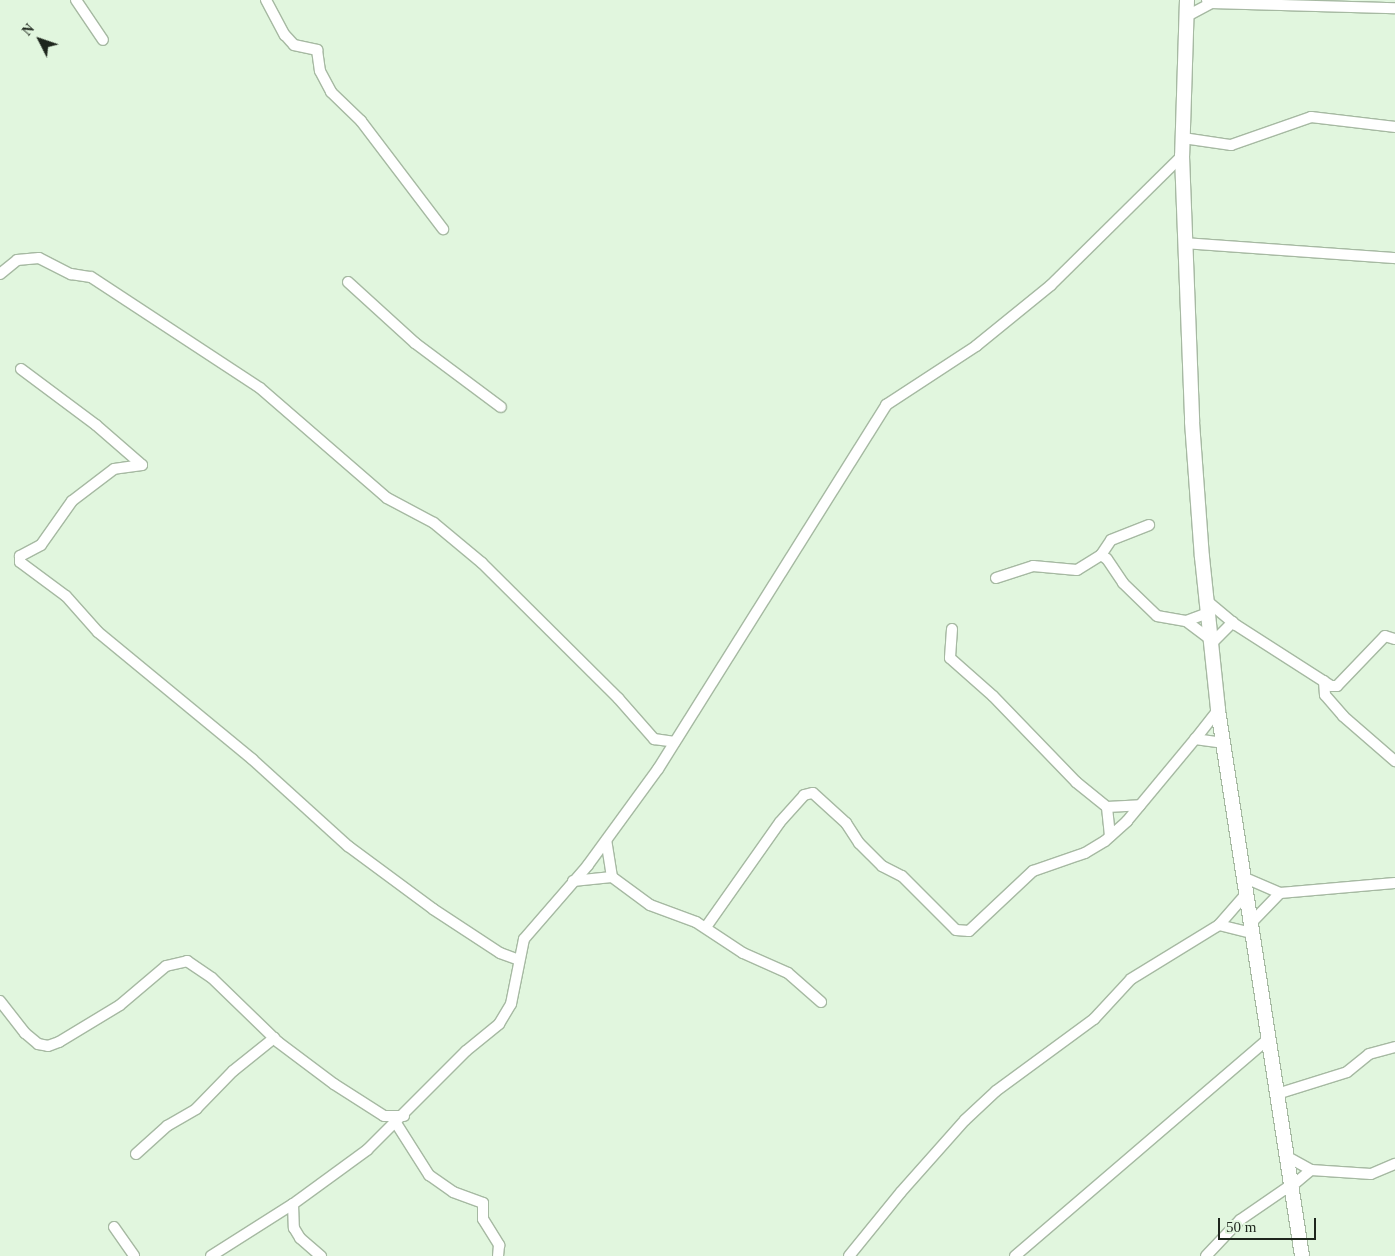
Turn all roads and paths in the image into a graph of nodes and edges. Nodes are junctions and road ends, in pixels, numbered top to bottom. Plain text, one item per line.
1 (76, 0) edge
2 (266, 0) edge
3 (1187, 0) edge
4 (1209, 1) edge
5 (1328, 2) edge
6 (1342, 2) edge
7 (1395, 8) edge
8 (1187, 16) junction
9 (103, 40) dead end
10 (1395, 127) edge
11 (1183, 138) junction
12 (1182, 156) junction
13 (443, 229) dead end
14 (1185, 243) junction
15 (1395, 258) edge
16 (0, 274) edge
17 (348, 282) dead end
18 (21, 369) dead end
19 (501, 407) dead end
20 (1149, 524) dead end
21 (1101, 555) junction
22 (996, 578) dead end
23 (1207, 606) junction
24 (1186, 621) junction
25 (1233, 622) junction
26 (952, 629) dead end
27 (1395, 639) edge
28 (1211, 641) junction
29 (1324, 681) junction
30 (1337, 686) junction
31 (1328, 699) junction
32 (1218, 710) junction
33 (1195, 739) junction
34 (675, 742) junction
35 (1223, 743) junction
36 (1395, 761) edge
37 (1140, 805) junction
38 (1107, 807) junction
39 (1110, 836) junction
40 (606, 840) junction
41 (612, 877) junction
42 (1243, 877) junction
43 (574, 881) junction
44 (1395, 883) edge
45 (1280, 893) junction
46 (1246, 894) junction
47 (1219, 925) junction
48 (706, 927) junction
49 (1251, 928) junction
50 (518, 960) junction
51 (0, 1001) edge
52 (821, 1002) dead end
53 (274, 1038) junction
54 (1268, 1039) junction
55 (1395, 1047) edge
56 (1277, 1094) junction
57 (384, 1116) junction
58 (396, 1122) junction
59 (136, 1154) dead end
60 (1286, 1156) junction
61 (1395, 1164) edge
62 (1311, 1170) junction
63 (1291, 1186) junction
64 (292, 1204) junction
65 (114, 1227) dead end
66 (134, 1256) edge
67 (211, 1256) edge
68 (321, 1256) edge
69 (498, 1256) edge
70 (849, 1256) edge
71 (1015, 1256) edge
72 (1206, 1256) edge
73 (1302, 1256) edge

1 - 9 street
2 - 13 street
3 - 8 street
4 - 5 street
4 - 8 street
5 - 6 street
6 - 7 street
8 - 11 street
10 - 11 street
11 - 12 street
12 - 14 street
12 - 34 street
14 - 15 street
14 - 23 street
16 - 34 street
17 - 19 street
18 - 50 street
20 - 21 street
21 - 22 street
21 - 24 street
23 - 24 street
23 - 25 street
23 - 28 street
24 - 28 street
25 - 28 street
25 - 29 street
26 - 38 street
27 - 30 street
28 - 32 street
29 - 30 street
29 - 31 street
30 - 31 street
31 - 36 street
32 - 33 street
32 - 35 street
33 - 35 street
33 - 37 street
34 - 40 street
35 - 42 street
37 - 38 street
37 - 39 street
38 - 39 street
39 - 48 street
40 - 41 street
40 - 43 street
41 - 43 street
41 - 48 street
42 - 45 street
42 - 46 street
43 - 50 street
44 - 45 street
45 - 49 street
46 - 47 street
46 - 49 street
47 - 49 street
47 - 70 street
48 - 52 street
49 - 54 street
50 - 58 street
51 - 53 street
53 - 57 street
53 - 59 street
54 - 56 street
54 - 71 street
55 - 56 street
56 - 60 street
57 - 58 street
57 - 58 street
58 - 64 street
58 - 69 street
60 - 62 street
60 - 63 street
61 - 62 street
62 - 63 street
63 - 72 street
63 - 73 street
64 - 67 street
64 - 68 street
65 - 66 street

